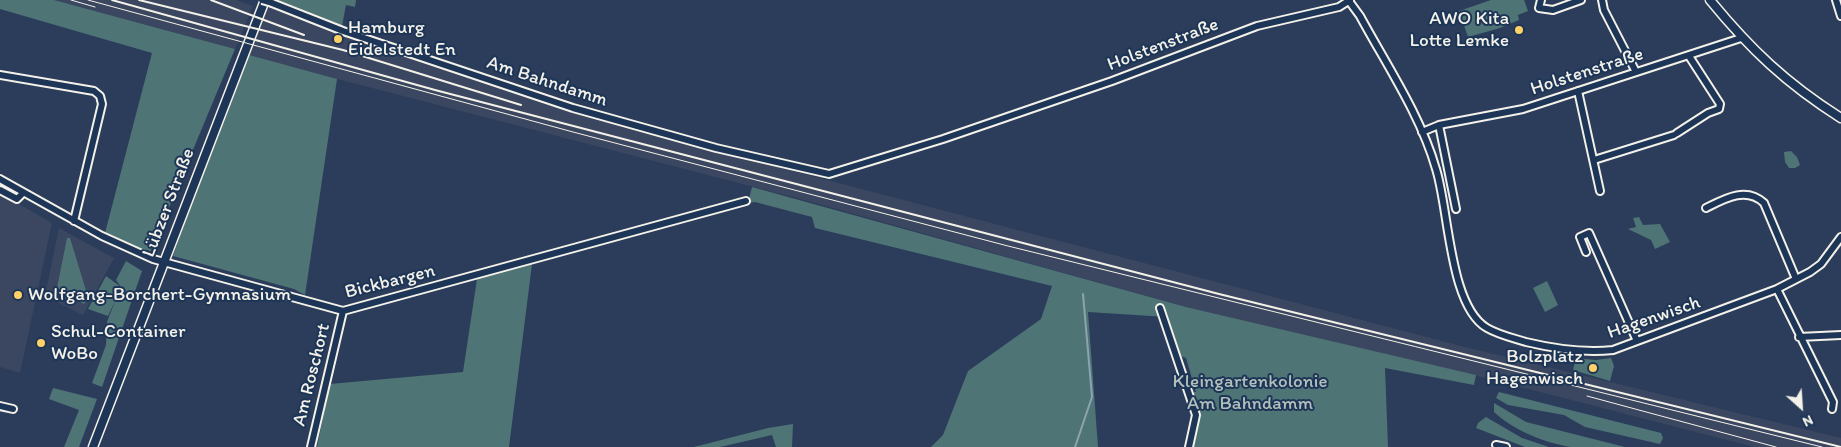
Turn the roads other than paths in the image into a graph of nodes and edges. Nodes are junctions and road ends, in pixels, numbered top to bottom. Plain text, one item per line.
1 (1541, 0) edge
2 (1582, 0) edge
3 (1602, 0) edge
4 (1710, 0) edge
5 (1836, 0) edge
6 (266, 1) edge
7 (1349, 1) edge
8 (1841, 16) edge
9 (1741, 38) junction
10 (1689, 56) junction
11 (1636, 72) junction
12 (0, 75) edge
13 (1578, 91) junction
14 (1841, 118) edge
15 (1439, 125) junction
16 (1422, 132) junction
17 (1594, 160) junction
18 (829, 174) joint
19 (0, 179) edge
20 (0, 190) edge
21 (1600, 191) dead end
22 (24, 193) junction
23 (746, 201) dead end
24 (1706, 208) dead end
25 (1456, 209) dead end
26 (74, 221) junction
27 (1841, 238) edge
28 (1586, 252) dead end
29 (164, 262) junction
30 (1796, 279) junction
31 (1777, 289) junction
32 (1160, 308) dead end
33 (343, 311) junction
34 (1841, 335) edge
35 (1799, 337) junction
36 (1637, 341) junction
37 (0, 406) edge
38 (13, 409) dead end
39 (1832, 409) dead end
40 (1497, 446) edge
41 (93, 447) edge
42 (311, 447) edge
43 (1189, 447) edge
44 (1506, 447) edge

1 - 2 street
3 - 11 street
4 - 9 street
5 - 8 street
6 - 18 street, Am Bahndamm
6 - 29 street, Lübzer Straße
7 - 16 street, Holstenstraße
7 - 18 street, Holstenstraße
9 - 10 street, Holstenstraße
9 - 14 street
10 - 11 street, Holstenstraße
10 - 17 street
11 - 13 street, Holstenstraße
12 - 26 street
13 - 15 street, Holstenstraße
13 - 17 street
15 - 16 street, Holstenstraße
15 - 25 street
16 - 36 street, Hagenwisch
17 - 21 street
19 - 22 street, Bickbargen
20 - 22 street, Bickbargen
22 - 26 street, Bickbargen
23 - 33 street, Bickbargen
24 - 30 street
26 - 29 street, Bickbargen
27 - 30 street, Hagenwisch
28 - 36 street
29 - 33 street, Bickbargen
29 - 41 street, Lübzer Straße
30 - 31 street, Hagenwisch
31 - 35 street
31 - 36 street, Hagenwisch
32 - 43 street
33 - 42 street, Am Roschort
34 - 35 street
35 - 39 street
37 - 38 street
40 - 44 street

